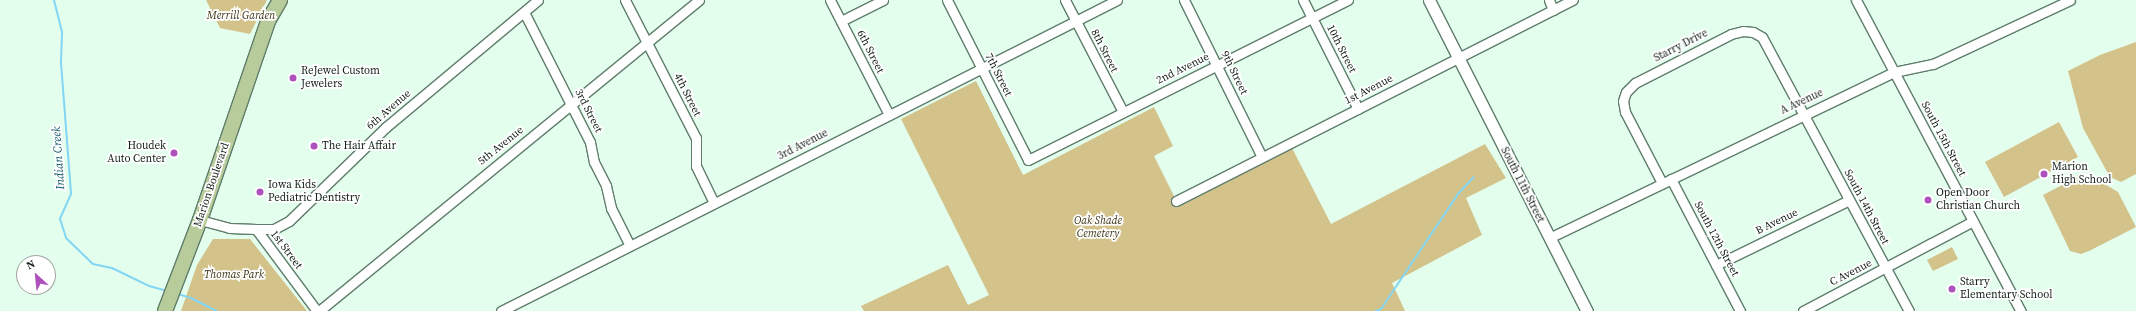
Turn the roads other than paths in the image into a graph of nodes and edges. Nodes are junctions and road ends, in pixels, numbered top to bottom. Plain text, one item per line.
1 (280, 0) edge
2 (538, 0) edge
3 (625, 0) edge
4 (699, 0) edge
5 (830, 0) edge
6 (883, 0) edge
7 (947, 0) edge
8 (1065, 0) edge
9 (1117, 0) edge
10 (1184, 0) edge
11 (1303, 0) edge
12 (1348, 0) edge
13 (1429, 0) edge
14 (1549, 0) edge
15 (1573, 0) edge
16 (1856, 0) edge
17 (2070, 0) edge
18 (1554, 10) junction
19 (524, 12) junction
20 (1312, 18) junction
21 (841, 21) junction
22 (1076, 21) junction
23 (647, 42) junction
24 (1459, 58) junction
25 (1217, 65) junction
26 (981, 68) junction
27 (1894, 72) junction
28 (571, 105) junction
29 (1358, 109) junction
30 (1123, 112) junction
31 (889, 115) junction
32 (1804, 115) junction
33 (1262, 157) junction
34 (1028, 160) joint
35 (1671, 179) junction
36 (1662, 183) junction
37 (1849, 200) junction
38 (1176, 201) dead end
39 (714, 203) junction
40 (200, 220) junction
41 (1973, 221) junction
42 (256, 229) junction
43 (1549, 238) junction
44 (630, 246) junction
45 (1716, 265) junction
46 (1886, 269) junction
47 (165, 311) edge
48 (318, 311) edge
49 (501, 311) edge
50 (1587, 311) edge
51 (1740, 311) edge
52 (1803, 311) edge
53 (1909, 311) edge
54 (2021, 311) edge

1 - 40 main road, Marion Boulevard
2 - 19 street, 6th Avenue
3 - 23 street, 4th Street
4 - 23 street, 5th Avenue
5 - 21 street, 6th Street
6 - 21 street
7 - 26 street, 7th Street
8 - 22 street, 8th Street
9 - 22 street, 3rd Avenue
10 - 25 street, 9th Street
11 - 20 street, 10th Street
12 - 20 street, 2nd Avenue
13 - 24 street, South 11th Street
14 - 18 street
15 - 18 street, 1st Avenue
16 - 27 street, South 15th Street
17 - 27 street, A Avenue
18 - 24 street, 1st Avenue
19 - 28 street, 3rd Street
19 - 42 street, 6th Avenue
20 - 25 street, 2nd Avenue
20 - 29 street, 10th Street
21 - 31 street, 6th Street
22 - 26 street, 3rd Avenue
22 - 30 street, 8th Street
23 - 28 street, 5th Avenue
23 - 39 street, 4th Street
24 - 29 street, 1st Avenue
24 - 43 street, South 11th Street
25 - 30 street, 2nd Avenue
25 - 33 street, 9th Street
26 - 31 street, 3rd Avenue
26 - 34 street, 7th Street
27 - 32 street, A Avenue
27 - 41 street, South 15th Street
28 - 44 street, 3rd Street
28 - 48 street, 5th Avenue
29 - 33 street, 1st Avenue
30 - 34 street, 2nd Avenue
31 - 39 street, 3rd Avenue
32 - 35 street, A Avenue
32 - 36 street, Starry Drive
32 - 37 street, South 14th Street
33 - 38 street, 1st Avenue
35 - 36 street, A Avenue
35 - 45 street, South 12th Street
36 - 43 street, A Avenue
37 - 45 street, B Avenue
37 - 46 street, South 14th Street
39 - 44 street, 3rd Avenue
40 - 42 street, 1st Street
40 - 47 main road, Marion Boulevard
41 - 46 street, C Avenue
41 - 54 street, South 15th Street
42 - 48 street, 1st Street
43 - 50 street, South 11th Street
44 - 49 street, 3rd Avenue
45 - 51 street, South 12th Street
46 - 52 street, C Avenue
46 - 53 street, South 14th Street

